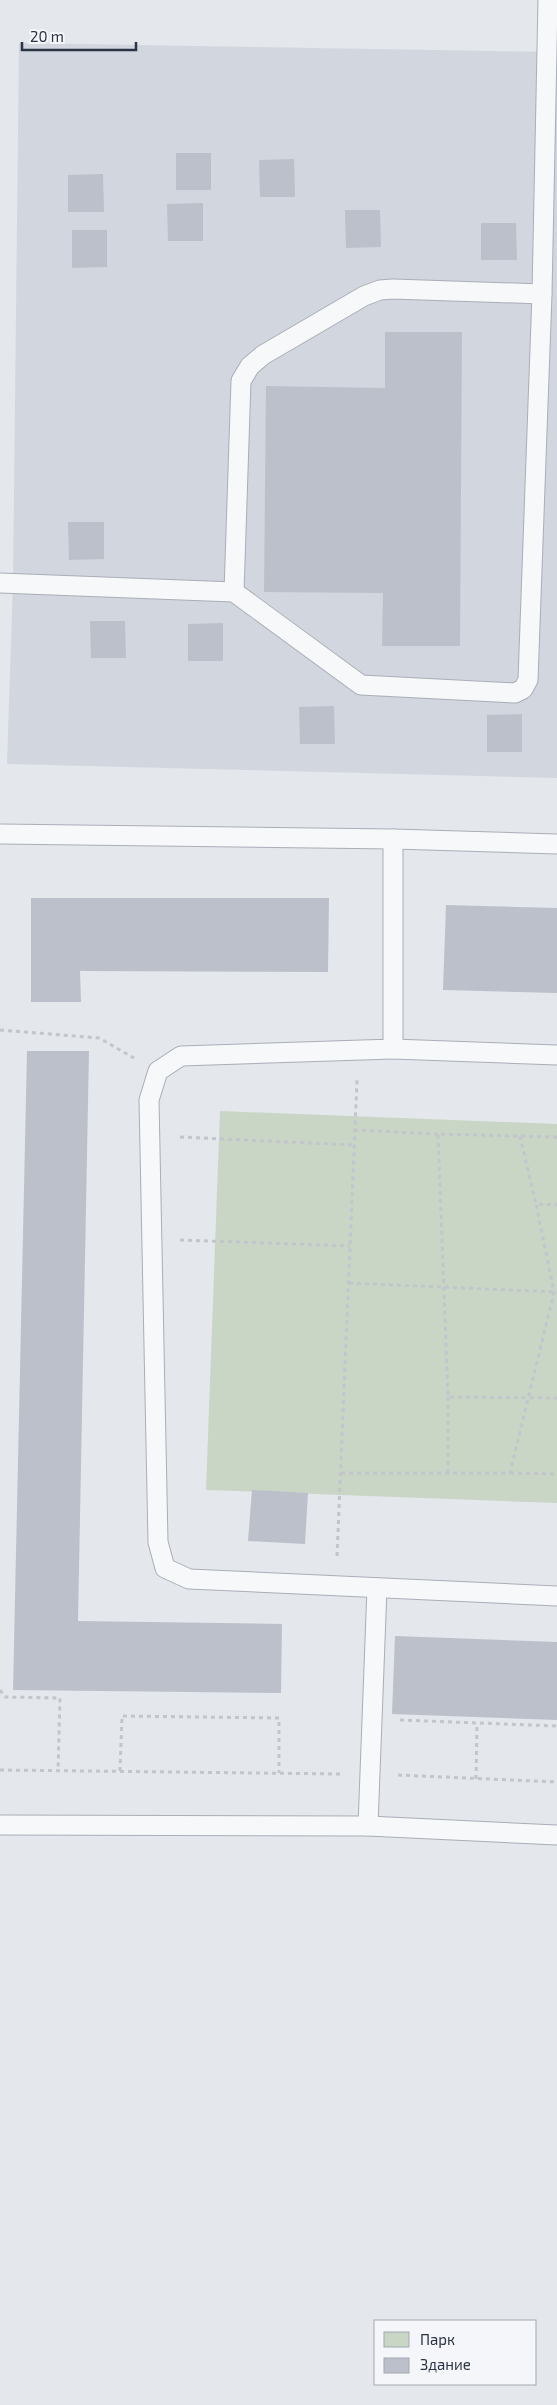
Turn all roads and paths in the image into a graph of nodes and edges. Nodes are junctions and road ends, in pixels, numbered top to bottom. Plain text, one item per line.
1 (548, 0) edge
2 (542, 294) junction
3 (0, 582) edge
4 (234, 592) junction
5 (0, 834) edge
6 (393, 839) junction
7 (557, 844) edge
8 (0, 1030) edge
9 (393, 1049) junction
10 (358, 1050) junction
11 (557, 1055) edge
12 (158, 1070) junction
13 (354, 1130) junction
14 (438, 1134) junction
15 (149, 1135) junction
16 (520, 1136) junction
17 (557, 1137) edge
18 (354, 1145) junction
19 (536, 1204) junction
20 (557, 1205) edge
21 (152, 1239) junction
22 (350, 1246) junction
23 (349, 1283) junction
24 (444, 1287) junction
25 (555, 1292) edge
26 (448, 1397) junction
27 (528, 1398) junction
28 (557, 1398) edge
29 (341, 1473) junction
30 (448, 1473) junction
31 (510, 1473) junction
32 (557, 1474) edge
33 (336, 1586) junction
34 (377, 1588) junction
35 (557, 1596) edge
36 (0, 1690) edge
37 (372, 1720) junction
38 (477, 1723) junction
39 (557, 1726) edge
40 (0, 1770) edge
41 (58, 1771) junction
42 (120, 1771) junction
43 (279, 1773) junction
44 (370, 1774) junction
45 (476, 1779) junction
46 (557, 1782) edge
47 (0, 1825) edge
48 (368, 1826) junction
49 (557, 1835) edge

1 - 2 lane
2 - 4 lane
2 - 4 lane
3 - 4 lane
5 - 6 lane
6 - 7 lane
6 - 9 lane
8 - 12 path
9 - 10 lane
9 - 11 lane
10 - 12 lane
10 - 13 path
12 - 15 lane
13 - 14 path
13 - 18 path
14 - 16 path
14 - 24 path
15 - 18 path
15 - 21 lane
16 - 17 path
16 - 19 path
18 - 22 path
19 - 20 path
19 - 25 path
21 - 22 path
21 - 33 lane
22 - 23 path
23 - 24 path
23 - 29 path
24 - 25 path
24 - 26 path
25 - 27 path
26 - 27 path
26 - 30 path
27 - 28 path
27 - 31 path
29 - 30 path
29 - 33 path
30 - 31 path
31 - 32 path
33 - 34 lane
34 - 35 lane
34 - 37 lane
36 - 41 path
37 - 38 path
37 - 44 lane
38 - 39 path
38 - 45 path
40 - 41 path
41 - 42 path
42 - 43 path
42 - 43 path
43 - 44 path
44 - 45 path
44 - 48 lane
45 - 46 path
47 - 48 lane
48 - 49 lane

